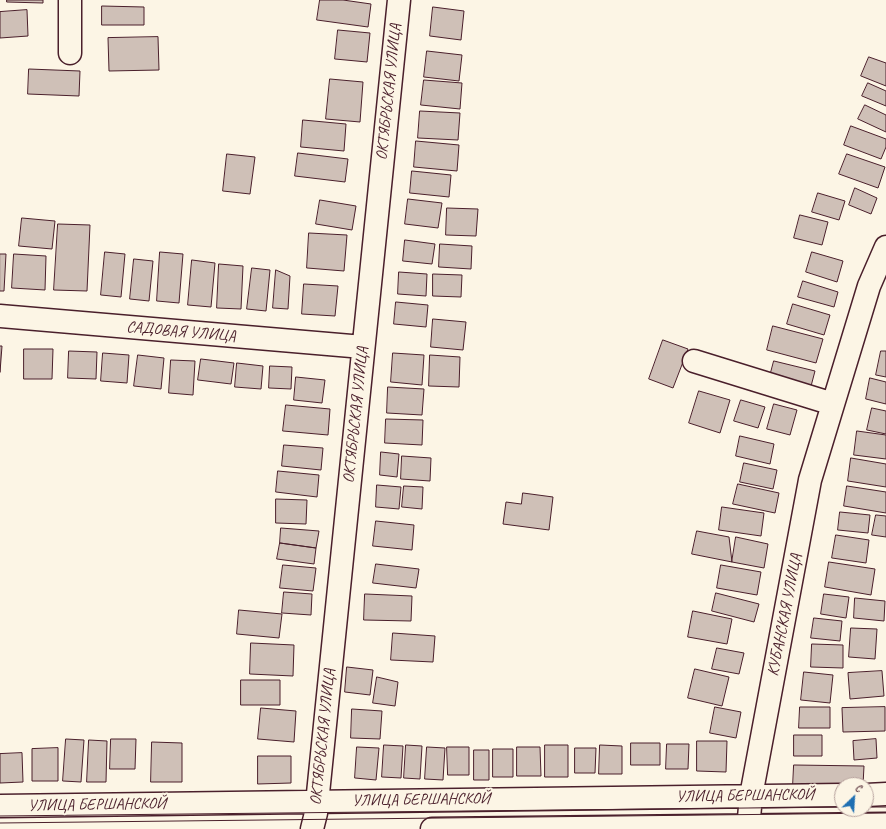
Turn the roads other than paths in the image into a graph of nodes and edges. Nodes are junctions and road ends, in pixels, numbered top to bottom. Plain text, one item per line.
1 (70, 0) edge
2 (399, 0) edge
3 (70, 53) dead end
4 (886, 247) edge
5 (0, 316) edge
6 (362, 347) junction
7 (694, 361) dead end
8 (833, 404) junction
9 (886, 794) edge
10 (834, 795) edge
11 (874, 795) edge
12 (752, 796) junction
13 (317, 801) junction
14 (0, 806) edge
15 (886, 824) edge
16 (748, 827) edge
17 (312, 829) edge
18 (432, 829) edge

1 - 3 street
2 - 6 street, ОКТЯБРЬСКАЯ УЛИЦА
4 - 8 street, КУБАНСКАЯ УЛИЦА
5 - 6 street, САДОВАЯ УЛИЦА
6 - 13 street, ОКТЯБРЬСКАЯ УЛИЦА
7 - 8 street
8 - 12 street, КУБАНСКАЯ УЛИЦА
9 - 11 street
10 - 12 street, УЛИЦА БЕРШАНСКОЙ
12 - 13 street, УЛИЦА БЕРШАНСКОЙ
12 - 16 street, КУБАНСКАЯ УЛИЦА
13 - 14 street, УЛИЦА БЕРШАНСКОЙ
13 - 17 street, ОКТЯБРЬСКАЯ УЛИЦА
15 - 16 street, УЛИЦА БЕРШАНСКОЙ
16 - 18 street, УЛИЦА БЕРШАНСКОЙ

